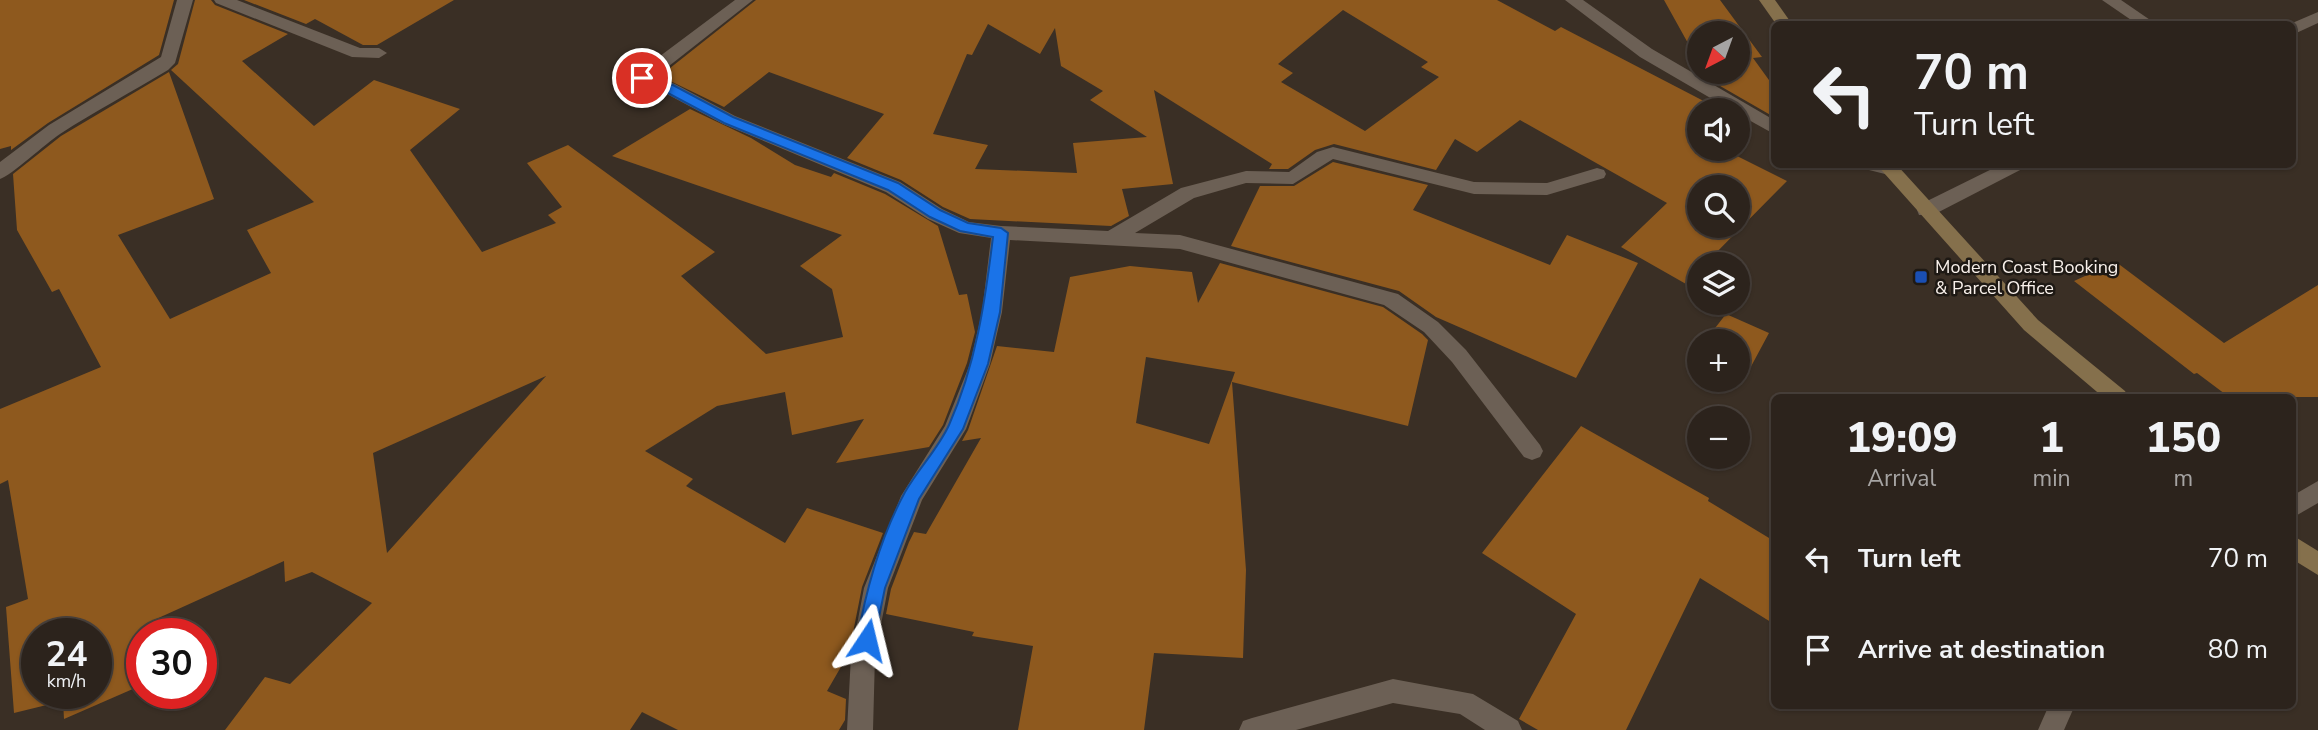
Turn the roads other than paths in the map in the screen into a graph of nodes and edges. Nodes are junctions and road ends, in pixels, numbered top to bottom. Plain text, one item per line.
1 (185, 0) edge
2 (222, 0) edge
3 (744, 0) edge
4 (1573, 0) edge
5 (1767, 0) edge
6 (2110, 0) edge
7 (2318, 17) edge
8 (1782, 21) edge
9 (2143, 21) edge
10 (2296, 28) edge
11 (379, 53) dead end
12 (1771, 126) edge
13 (1888, 168) edge
14 (2010, 168) edge
15 (0, 173) edge
16 (1597, 174) dead end
17 (1926, 210) junction
18 (1001, 233) junction
19 (1110, 239) junction
20 (2113, 394) edge
21 (1532, 451) dead end
22 (2318, 491) edge
23 (2296, 505) edge
24 (2296, 548) edge
25 (2318, 565) edge
26 (2060, 709) edge
27 (860, 730) edge
28 (1252, 730) edge
29 (1509, 730) edge
30 (2050, 730) edge

1 - 15 street
2 - 11 street
3 - 18 street
4 - 12 street
5 - 8 street
6 - 9 street
7 - 10 street
13 - 17 street
14 - 17 street
16 - 19 street
17 - 20 street
18 - 19 street
18 - 27 street
19 - 21 street
22 - 23 street
24 - 25 street
26 - 30 street
28 - 29 street

